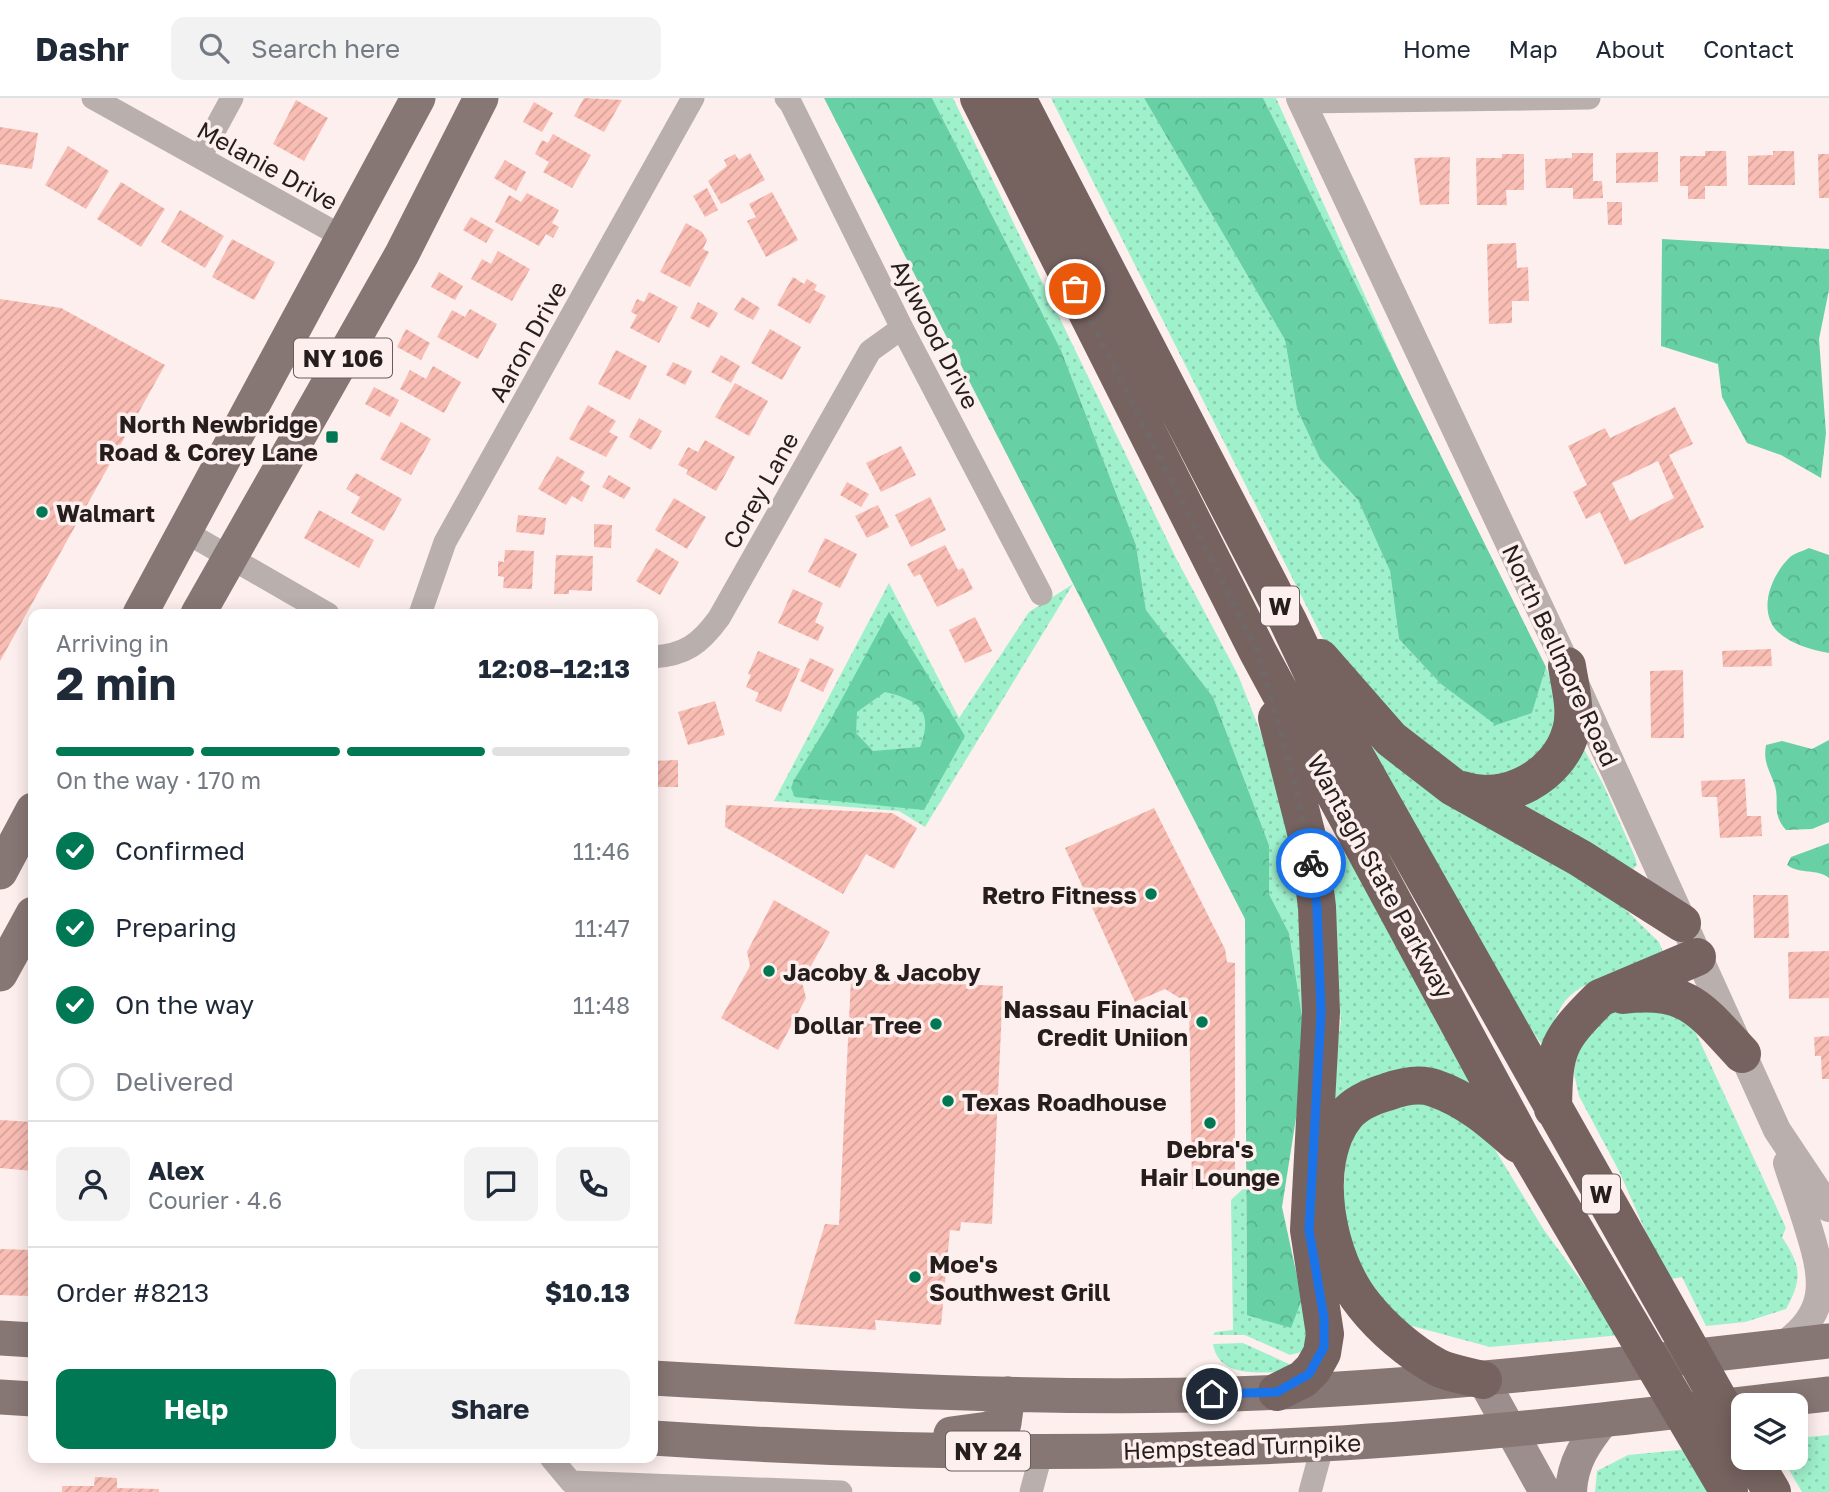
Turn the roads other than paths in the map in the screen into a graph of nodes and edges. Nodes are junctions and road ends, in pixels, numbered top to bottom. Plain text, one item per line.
1 (93, 98) edge
2 (232, 98) edge
3 (418, 98) edge
4 (481, 98) edge
5 (693, 98) edge
6 (786, 98) edge
7 (979, 98) edge
8 (1017, 98) edge
9 (1590, 98) edge
10 (1301, 100) edge
11 (200, 158) junction
12 (344, 237) junction
13 (902, 328) junction
14 (184, 531) junction
15 (229, 557) junction
16 (1041, 594) dead end
17 (143, 609) edge
18 (201, 609) edge
19 (319, 609) edge
20 (422, 609) edge
21 (1288, 621) junction
22 (1258, 652) junction
23 (658, 656) edge
24 (1567, 666) junction
25 (1453, 787) junction
26 (28, 819) edge
27 (0, 872) edge
28 (28, 923) edge
29 (1682, 923) junction
30 (1697, 957) junction
31 (0, 974) edge
32 (1600, 998) junction
33 (1742, 1054) junction
34 (1553, 1109) junction
35 (1777, 1130) junction
36 (1531, 1155) junction
37 (1829, 1208) edge
38 (0, 1338) edge
39 (28, 1340) edge
40 (1829, 1342) edge
41 (1780, 1347) junction
42 (658, 1378) edge
43 (1483, 1380) junction
44 (1277, 1392) junction
45 (1008, 1394) junction
46 (1829, 1394) edge
47 (0, 1397) edge
48 (28, 1399) edge
49 (1615, 1419) junction
50 (1731, 1422) edge
51 (1511, 1430) junction
52 (658, 1438) edge
53 (1323, 1444) junction
54 (768, 1446) junction
55 (1042, 1451) junction
56 (555, 1463) edge
57 (1759, 1470) edge
58 (841, 1492) edge
59 (1031, 1492) edge
60 (1310, 1492) edge
61 (1545, 1492) edge
62 (1571, 1492) edge
63 (1729, 1492) edge
64 (1772, 1492) edge

1 - 11 street, Melanie Drive
2 - 11 street
3 - 12 main road, NY 106
4 - 15 main road, NY 106
5 - 20 street, Aaron Drive
6 - 13 street, Aylwood Drive
7 - 22 highway, Wantagh State Parkway / W
8 - 21 highway, Wantagh State Parkway / W
9 - 10 street
10 - 24 street, North Bellmore Road
11 - 12 street, Melanie Drive
12 - 14 main road, NY 106
13 - 16 street, Aylwood Drive
13 - 23 street, Corey Lane
14 - 15 street
14 - 17 main road, NY 106
15 - 18 main road, NY 106
15 - 19 street
21 - 25 highway
21 - 34 highway, Wantagh State Parkway / W
22 - 36 highway, Wantagh State Parkway / W
22 - 44 highway
24 - 25 highway
24 - 29 street, North Bellmore Road
25 - 29 highway
26 - 27 main road
28 - 31 main road
29 - 30 street, North Bellmore Road
30 - 32 highway
30 - 33 street, North Bellmore Road
32 - 33 highway
32 - 34 highway
33 - 35 street, North Bellmore Road
34 - 50 highway, Wantagh State Parkway / W
35 - 37 street, North Bellmore Road
35 - 41 street
36 - 43 highway
36 - 63 highway, Wantagh State Parkway / W
38 - 39 main road
40 - 41 main road
41 - 43 main road
42 - 45 main road
43 - 44 main road
43 - 51 main road
44 - 45 main road
45 - 54 main road
46 - 49 main road, Hempstead Turnpike / NY 24
47 - 48 main road
49 - 51 main road, Hempstead Turnpike / NY 24
49 - 62 main road
51 - 53 main road, Hempstead Turnpike / NY 24
51 - 61 main road
52 - 54 main road, Hempstead Turnpike / NY 24
53 - 55 main road, Hempstead Turnpike / NY 24
53 - 60 street
54 - 55 main road, Hempstead Turnpike / NY 24
55 - 59 street
56 - 58 street
57 - 64 highway

